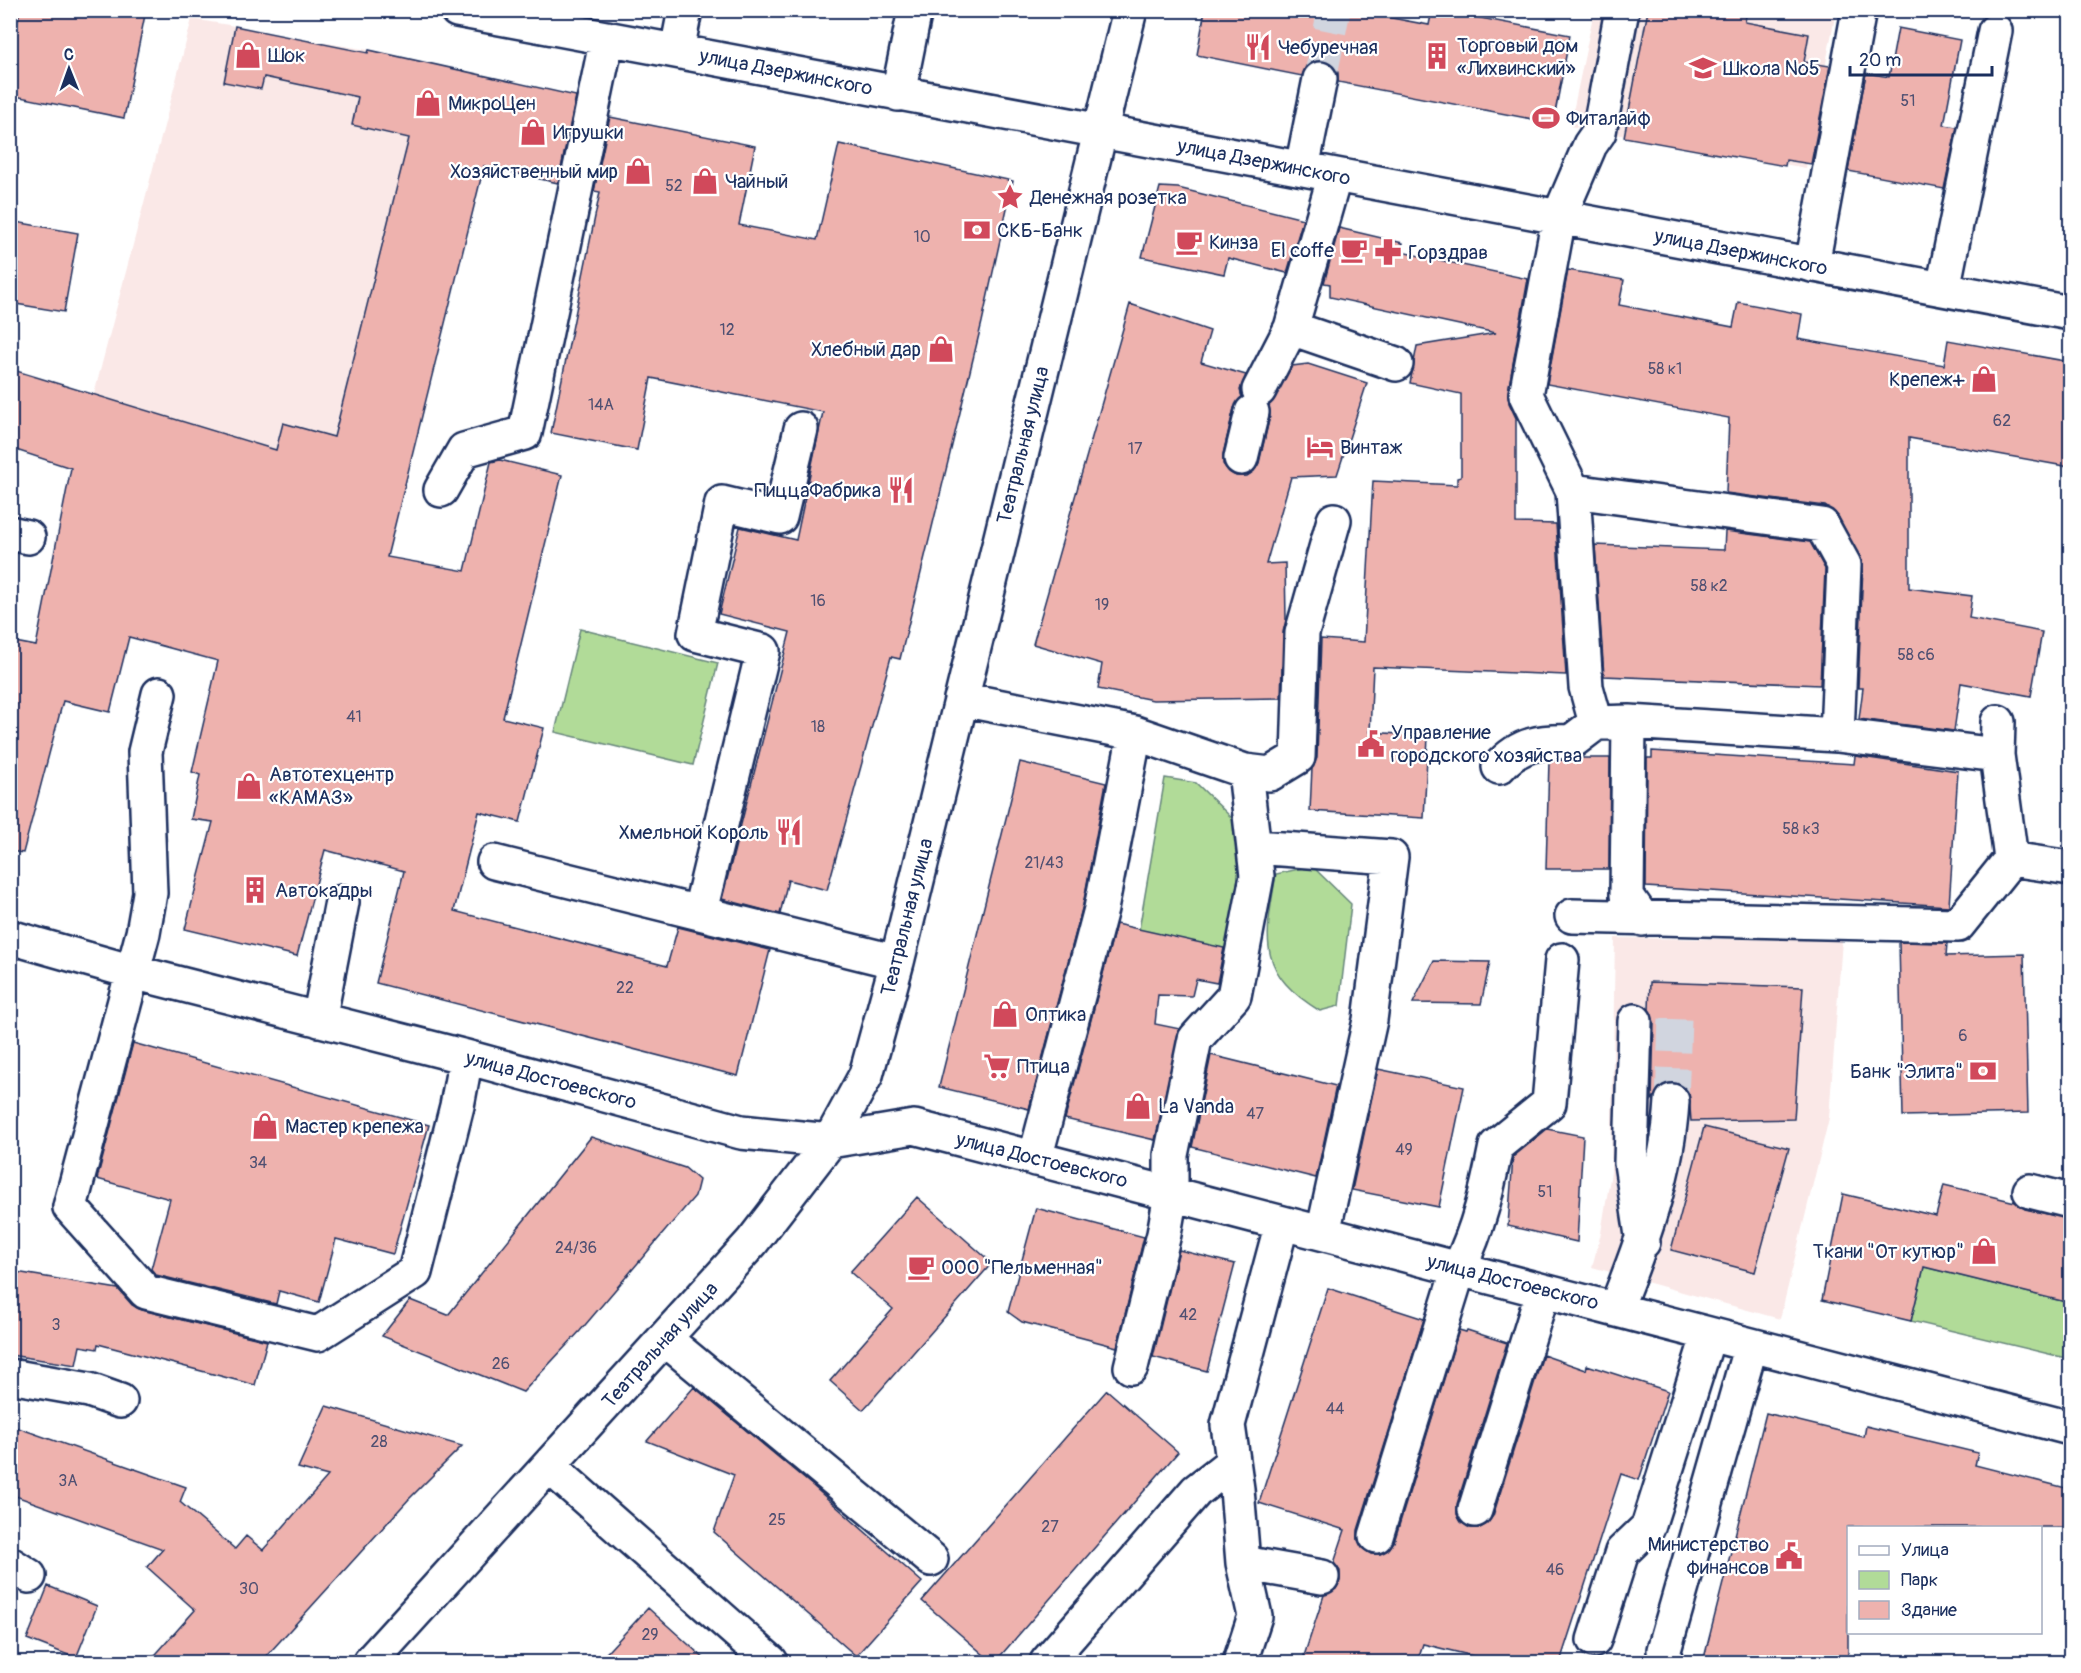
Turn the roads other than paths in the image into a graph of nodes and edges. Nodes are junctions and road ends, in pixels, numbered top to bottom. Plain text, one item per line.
1 (457, 10) edge
2 (685, 10) edge
3 (915, 10) edge
4 (1130, 10) edge
5 (1622, 10) edge
6 (1859, 10) edge
7 (1995, 31) dead end
8 (607, 38) junction
9 (677, 51) junction
10 (1320, 79) tunnel mouth
11 (898, 94) junction
12 (1101, 130) junction
13 (1302, 168) junction
14 (1335, 175) junction
15 (1559, 217) junction
16 (1812, 265) junction
17 (1943, 289) junction
18 (2070, 313) edge
19 (1291, 328) junction
20 (1396, 364) dead end
21 (801, 429) dead end
22 (1241, 458) dead end
23 (441, 490) dead end
24 (1574, 491) junction
25 (1334, 520) dead end
26 (159, 694) dead end
27 (961, 699) junction
28 (1629, 722) junction
29 (1998, 722) dead end
30 (1596, 723) junction
31 (1135, 734) junction
32 (1837, 735) junction
33 (1997, 755) junction
34 (1499, 767) dead end
35 (1245, 771) junction
36 (1254, 847) junction
37 (2011, 858) junction
38 (494, 862) dead end
39 (2070, 868) edge
40 (342, 902) dead end
41 (700, 911) junction
42 (1572, 916) dead end
43 (1643, 919) junction
44 (10, 937) edge
45 (1562, 960) dead end
46 (897, 962) junction
47 (133, 972) junction
48 (318, 1020) junction
49 (1635, 1021) dead end
50 (466, 1057) junction
51 (1672, 1101) tunnel mouth
52 (830, 1141) junction
53 (1035, 1159) junction
54 (2030, 1191) dead end
55 (1171, 1194) junction
56 (2070, 1201) edge
57 (1282, 1223) junction
58 (1323, 1233) junction
59 (1643, 1242) junction
60 (1458, 1268) junction
61 (1543, 1291) junction
62 (1616, 1308) junction
63 (1709, 1334) junction
64 (665, 1339) junction
65 (1751, 1345) junction
66 (1131, 1367) dead end
67 (10, 1376) edge
68 (120, 1401) dead end
69 (2070, 1428) edge
70 (1233, 1462) junction
71 (549, 1466) junction
72 (1475, 1510) dead end
73 (1376, 1536) dead end
74 (931, 1559) dead end
75 (1243, 1563) junction
76 (1322, 1577) dead end
77 (1594, 1640) dead end
78 (370, 1662) edge
79 (771, 1662) edge
80 (1047, 1662) edge
81 (1240, 1662) edge
82 (1665, 1662) edge

1 - 8 street, улица Дзержинского
2 - 9 street
3 - 11 street
4 - 12 street, Театральная улица
5 - 15 street
6 - 16 street
7 - 17 street
8 - 9 street, улица Дзержинского
8 - 23 street
9 - 11 street, улица Дзержинского
10 - 13 street
11 - 12 street, улица Дзержинского
12 - 13 street, улица Дзержинского
12 - 27 street, Театральная улица
13 - 14 street, улица Дзержинского
14 - 15 street, улица Дзержинского
14 - 19 street
15 - 16 street, улица Дзержинского
15 - 24 street
16 - 17 street, улица Дзержинского
17 - 18 street, улица Дзержинского
19 - 20 street
19 - 22 street
21 - 41 street
24 - 30 street
24 - 32 street
25 - 35 street
26 - 47 street
27 - 31 street
27 - 46 street, Театральная улица
28 - 30 street
28 - 32 street
28 - 43 street
29 - 33 street
30 - 34 street
31 - 35 street
31 - 53 street
32 - 33 street
33 - 37 street
35 - 36 street
36 - 55 street
36 - 58 street
37 - 39 street
37 - 43 street
38 - 41 street
40 - 48 street
41 - 46 street
42 - 43 street
44 - 47 street, улица Достоевского
45 - 60 street
46 - 52 street, Театральная улица
47 - 48 street, улица Достоевского
47 - 50 street
48 - 50 street, улица Достоевского
49 - 59 street
50 - 52 street, улица Достоевского
51 - 59 street
52 - 53 street, улица Достоевского
52 - 64 street, Театральная улица
53 - 55 street, улица Достоевского
54 - 56 street
55 - 57 street, улица Достоевского
55 - 66 street
57 - 58 street, улица Достоевского
57 - 70 street
58 - 60 street, улица Достоевского
59 - 62 street
60 - 61 street, улица Достоевского
60 - 73 street
61 - 62 street, улица Достоевского
61 - 72 street
62 - 63 street, улица Достоевского
63 - 65 street, улица Достоевского
63 - 77 street
64 - 71 street, Театральная улица
64 - 74 street
65 - 69 street, улица Достоевского
65 - 82 street
67 - 68 street
70 - 75 street
70 - 80 street
71 - 78 street, Театральная улица
71 - 79 street
75 - 76 street
75 - 81 street

